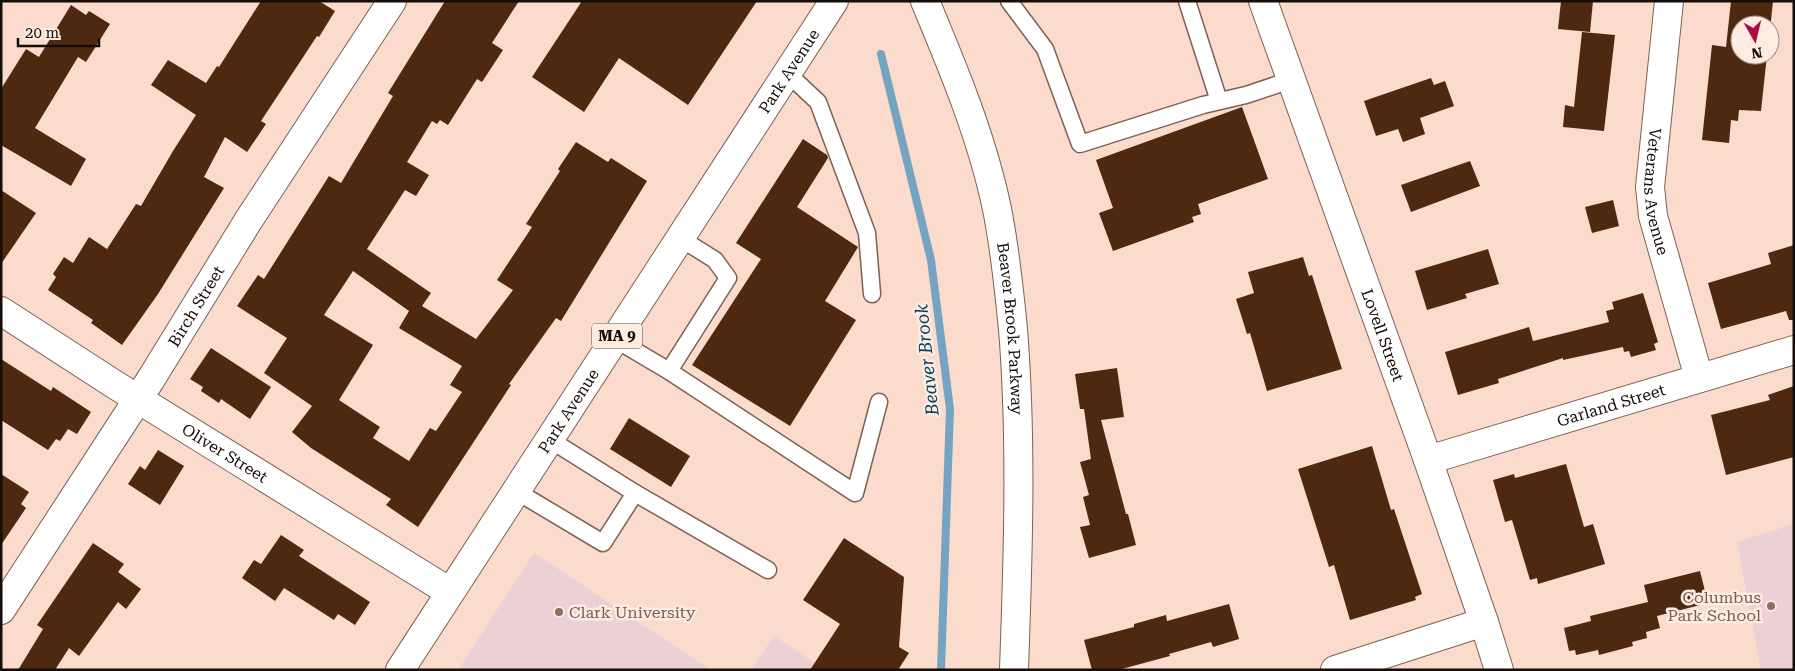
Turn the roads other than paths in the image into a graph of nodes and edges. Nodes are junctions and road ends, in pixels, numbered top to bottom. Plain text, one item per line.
1 (392, 1) edge
2 (834, 1) edge
3 (925, 1) edge
4 (1009, 1) edge
5 (1187, 1) edge
6 (1263, 1) edge
7 (1669, 1) edge
8 (787, 73) junction
9 (1291, 80) junction
10 (1220, 101) junction
11 (680, 238) junction
12 (872, 294) dead end
13 (1, 311) edge
14 (615, 339) junction
15 (1794, 350) edge
16 (669, 371) junction
17 (1699, 378) junction
18 (138, 399) junction
19 (879, 402) dead end
20 (549, 439) junction
21 (1428, 460) junction
22 (516, 491) junction
23 (635, 493) junction
24 (768, 570) dead end
25 (450, 592) junction
26 (1, 610) edge
27 (1484, 622) junction
28 (400, 670) edge
29 (1014, 670) edge
30 (1335, 670) edge
31 (1499, 670) edge

1 - 18 main road, Birch Street
2 - 8 main road, Park Avenue / MA 9
3 - 29 main road, Beaver Brook Parkway
4 - 10 lane
5 - 10 lane
6 - 9 main road, Lovell Street
7 - 17 main road, Veterans Avenue
8 - 11 main road, Park Avenue / MA 9
8 - 12 lane
9 - 10 lane
9 - 21 main road, Lovell Street
11 - 14 main road, Park Avenue / MA 9
11 - 16 lane
13 - 18 main road, Oliver Street
14 - 16 lane
14 - 20 main road, Park Avenue / MA 9
15 - 17 main road, Garland Street
16 - 19 lane
17 - 21 main road, Garland Street
18 - 25 main road, Oliver Street
18 - 26 main road, Birch Street
20 - 22 main road, Park Avenue / MA 9
20 - 23 lane
21 - 27 main road, Lovell Street
22 - 23 lane
22 - 25 main road, Park Avenue / MA 9
23 - 24 lane
25 - 28 main road, Park Avenue / MA 9
27 - 30 main road
27 - 31 main road, Lovell Street

